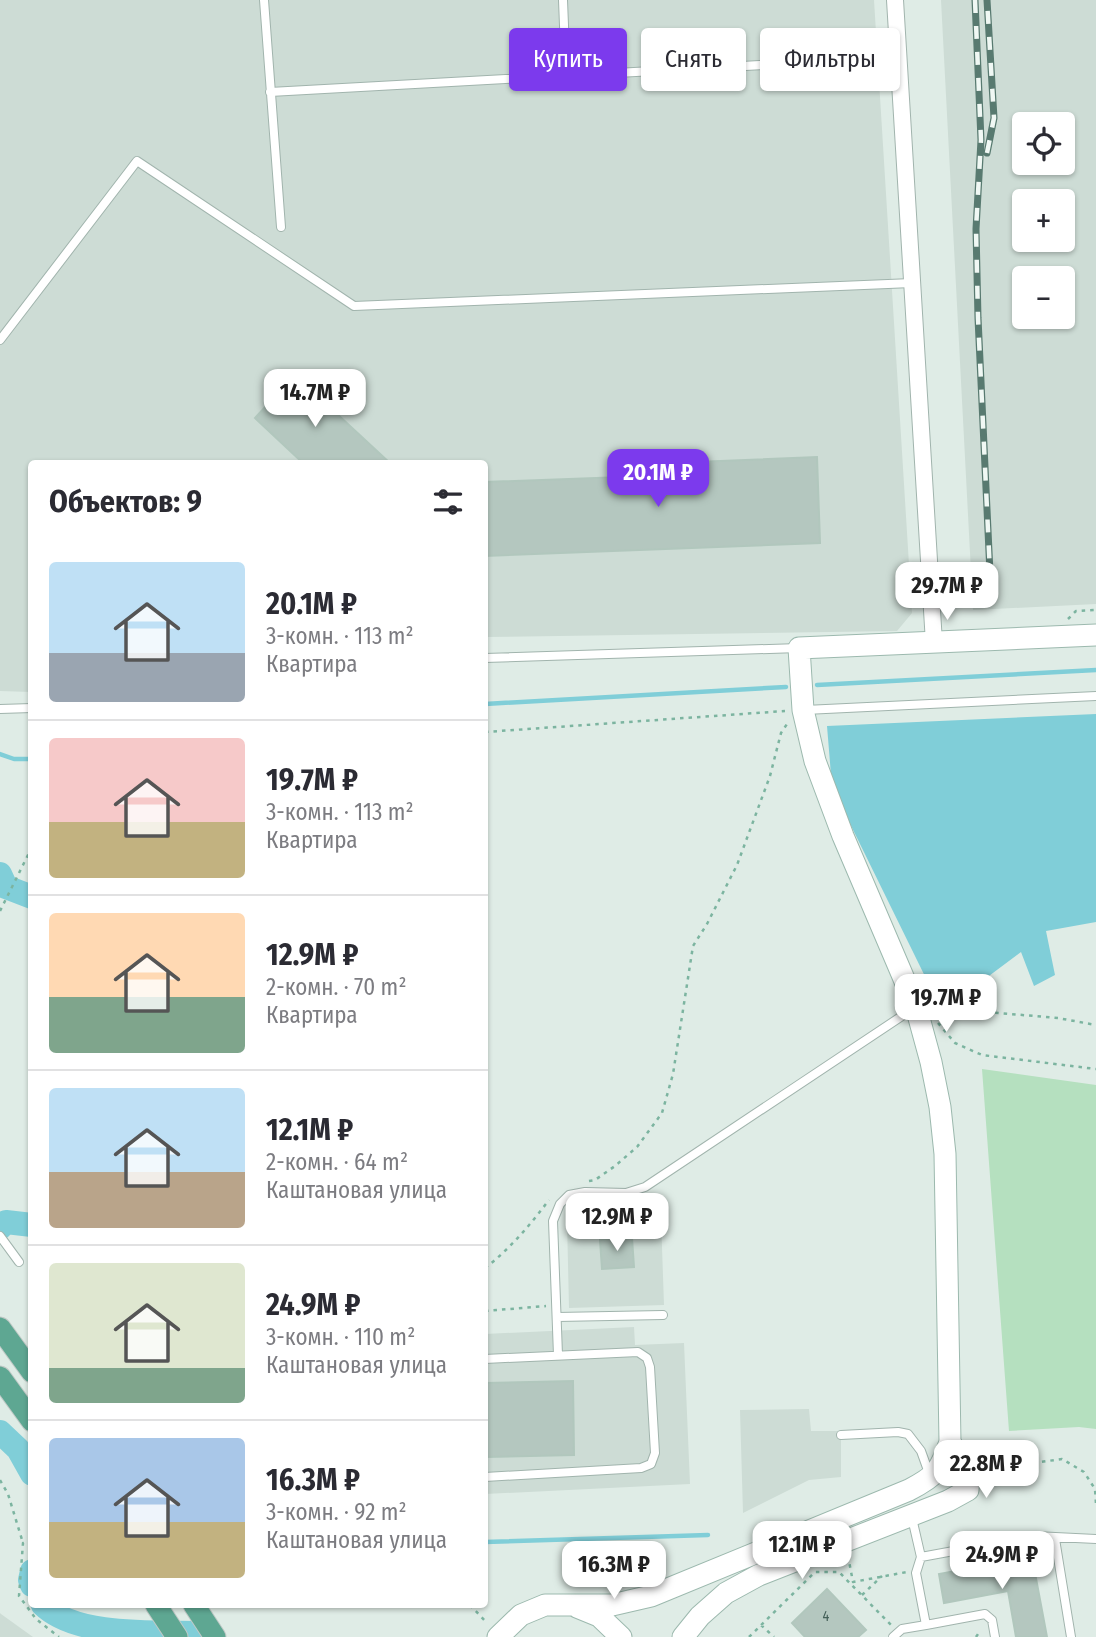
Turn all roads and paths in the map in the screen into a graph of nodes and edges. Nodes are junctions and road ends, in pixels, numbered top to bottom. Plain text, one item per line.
1 (264, 0) edge
2 (564, 0) edge
3 (895, 0) edge
4 (565, 28) edge
5 (760, 65) edge
6 (627, 73) edge
7 (509, 79) edge
8 (270, 92) junction
9 (281, 227) dead end
10 (912, 283) junction
11 (0, 340) edge
12 (1096, 635) edge
13 (934, 643) junction
14 (799, 648) junction
15 (488, 658) edge
16 (1096, 696) edge
17 (28, 708) edge
18 (0, 709) edge
19 (799, 710) junction
20 (488, 732) edge
21 (28, 856) edge
22 (0, 911) edge
23 (916, 1007) junction
24 (1096, 1025) edge
25 (1096, 1069) edge
26 (581, 1182) dead end
27 (555, 1193) dead end
28 (0, 1236) edge
29 (19, 1262) dead end
30 (488, 1266) edge
31 (557, 1305) junction
32 (488, 1311) edge
33 (663, 1315) dead end
34 (557, 1317) junction
35 (0, 1328) edge
36 (558, 1354) junction
37 (488, 1359) edge
38 (28, 1366) edge
39 (0, 1377) edge
40 (28, 1416) edge
41 (841, 1435) dead end
42 (950, 1442) junction
43 (967, 1472) junction
44 (488, 1477) edge
45 (931, 1479) junction
46 (0, 1480) edge
47 (1096, 1504) edge
48 (911, 1516) junction
49 (1055, 1539) junction
50 (1096, 1539) edge
51 (23, 1543) junction
52 (28, 1544) edge
53 (847, 1551) dead end
54 (921, 1557) junction
55 (856, 1562) dead end
56 (850, 1563) junction
57 (917, 1570) junction
58 (882, 1576) junction
59 (852, 1583) junction
60 (862, 1595) junction
61 (572, 1605) junction
62 (158, 1608) edge
63 (196, 1608) edge
64 (473, 1608) edge
65 (761, 1625) junction
66 (926, 1625) junction
67 (494, 1631) edge
68 (896, 1634) edge
69 (60, 1637) edge
70 (177, 1637) edge
71 (215, 1637) edge
72 (621, 1637) edge
73 (683, 1637) edge
74 (749, 1637) edge
75 (774, 1637) edge
76 (995, 1637) edge
77 (1071, 1637) edge

1 - 8 lane
2 - 4 lane
3 - 10 street
5 - 6 lane
7 - 8 lane
8 - 9 lane
10 - 11 lane
10 - 13 street
12 - 13 street
13 - 14 street
14 - 15 lane
14 - 19 street
16 - 19 lane
17 - 18 lane
19 - 20 path
19 - 23 street
19 - 26 path
21 - 22 path
23 - 31 lane
23 - 42 street
24 - 25 path
27 - 30 path
28 - 29 lane
31 - 32 path
31 - 34 lane
33 - 34 lane
34 - 36 lane
35 - 38 main road
36 - 37 lane
36 - 44 lane
39 - 40 main road
41 - 45 lane
42 - 43 street
42 - 45 street
43 - 47 path
43 - 48 street
45 - 61 street
46 - 51 path
48 - 54 lane
48 - 73 street
49 - 50 lane
49 - 54 lane
49 - 77 lane
51 - 52 path
51 - 69 path
53 - 56 path
54 - 57 lane
55 - 56 path
56 - 59 path
57 - 58 path
57 - 66 lane
58 - 59 path
58 - 60 path
59 - 60 path
59 - 65 path
60 - 68 path
61 - 67 street
61 - 72 street
62 - 70 main road
63 - 71 main road
64 - 67 path
65 - 74 path
65 - 75 path
66 - 68 lane
66 - 76 lane

